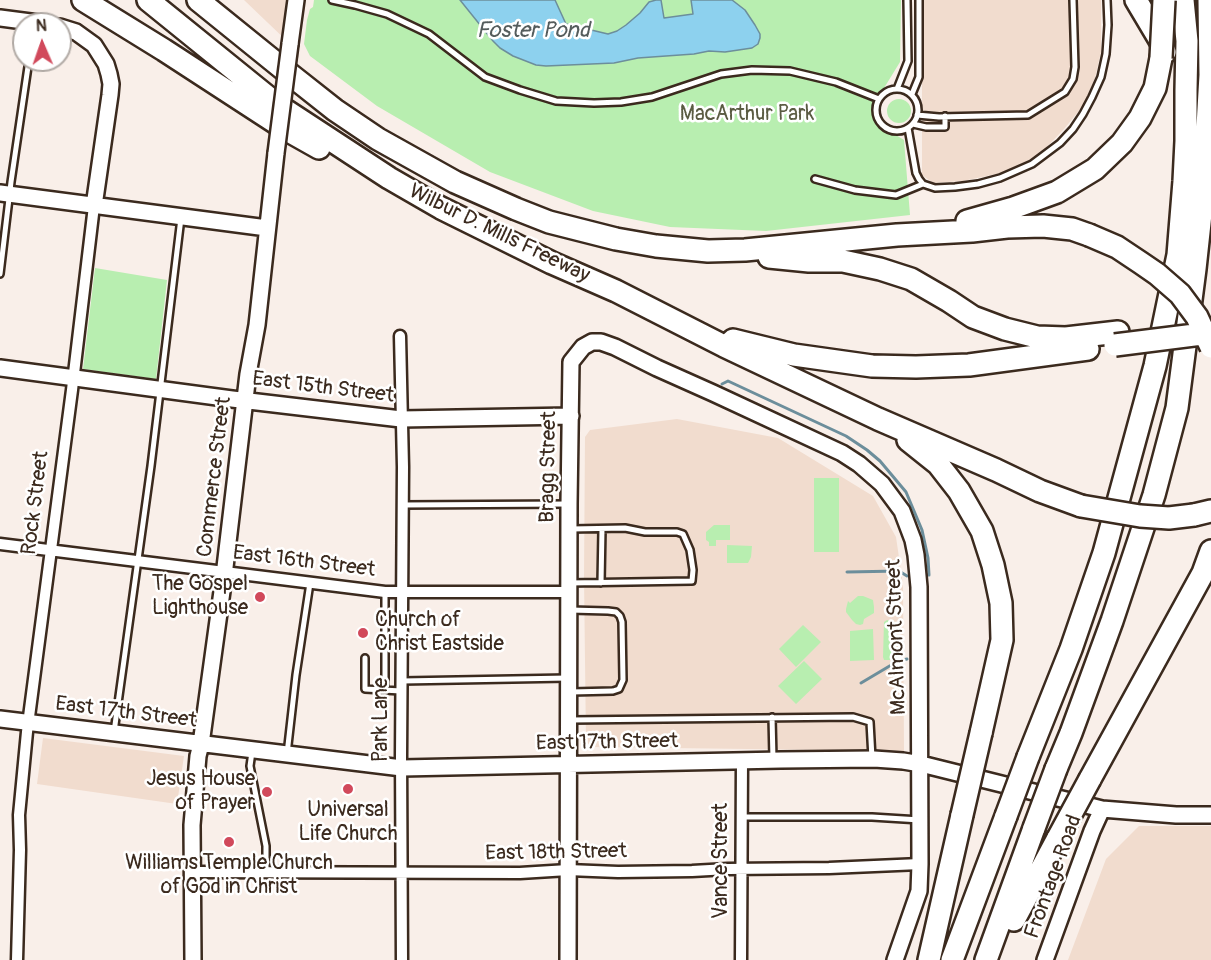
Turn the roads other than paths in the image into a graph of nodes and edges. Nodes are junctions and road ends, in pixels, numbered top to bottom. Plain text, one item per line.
1 (83, 0) edge
2 (148, 0) edge
3 (198, 0) edge
4 (222, 0) edge
5 (296, 0) edge
6 (332, 0) edge
7 (907, 0) edge
8 (919, 0) edge
9 (1073, 0) edge
10 (1107, 0) edge
11 (1136, 0) edge
12 (1164, 0) edge
13 (1183, 0) edge
14 (1209, 0) edge
15 (72, 31) edge
16 (276, 63) junction
17 (27, 72) edge
18 (897, 89) junction
19 (912, 94) junction
20 (879, 99) junction
21 (917, 115) junction
22 (945, 116) junction
23 (913, 124) junction
24 (908, 129) junction
25 (389, 178) junction
26 (815, 179) dead end
27 (923, 184) junction
28 (5, 194) edge
29 (94, 206) junction
30 (1211, 213) edge
31 (181, 216) junction
32 (267, 228) junction
33 (897, 235) junction
34 (708, 251) junction
35 (1178, 255) junction
36 (1195, 269) junction
37 (0, 274) edge
38 (1211, 321) edge
39 (695, 330) junction
40 (1211, 333) edge
41 (400, 336) dead end
42 (1117, 339) junction
43 (1211, 347) edge
44 (0, 369) edge
45 (74, 378) junction
46 (160, 389) junction
47 (245, 400) junction
48 (571, 416) junction
49 (402, 418) junction
50 (878, 419) junction
51 (569, 504) junction
52 (402, 505) junction
53 (902, 511) joint
54 (1202, 513) edge
55 (569, 529) junction
56 (602, 529) junction
57 (0, 544) edge
58 (51, 550) junction
59 (1211, 551) edge
60 (137, 561) junction
61 (225, 572) junction
62 (310, 583) junction
63 (601, 583) junction
64 (568, 587) junction
65 (385, 592) junction
66 (402, 593) junction
67 (568, 610) junction
68 (365, 658) dead end
69 (569, 685) junction
70 (402, 686) junction
71 (385, 690) junction
72 (772, 717) junction
73 (0, 718) edge
74 (569, 720) junction
75 (28, 722) junction
76 (114, 733) junction
77 (201, 744) junction
78 (252, 750) junction
79 (287, 754) junction
80 (872, 759) junction
81 (772, 760) junction
82 (742, 761) junction
83 (921, 764) junction
84 (569, 765) junction
85 (402, 768) junction
86 (1102, 809) junction
87 (1211, 815) edge
88 (741, 818) junction
89 (920, 820) junction
90 (920, 864) junction
91 (742, 868) junction
92 (568, 870) junction
93 (192, 872) junction
94 (401, 872) junction
95 (266, 873) junction
96 (17, 960) edge
97 (193, 960) edge
98 (402, 960) edge
99 (568, 960) edge
100 (741, 960) edge
101 (895, 960) edge
102 (929, 960) edge
103 (952, 960) edge
104 (986, 960) edge
105 (993, 960) edge
106 (1045, 960) edge

1 - 25 highway
2 - 25 highway, Wilbur D. Mills Freeway
3 - 16 highway, Wilbur D. Mills Freeway
4 - 16 highway
5 - 32 street, Commerce Street, bridge
6 - 20 lane
7 - 18 lane
8 - 19 lane
9 - 22 lane
10 - 27 lane
11 - 35 highway
12 - 33 highway, bridge
13 - 35 highway
14 - 36 highway
15 - 29 street, Rock Street
16 - 34 highway, Wilbur D. Mills Freeway
17 - 28 lane
18 - 19 lane
18 - 20 lane
19 - 21 lane
20 - 24 lane
21 - 22 lane
21 - 23 lane
22 - 23 lane
23 - 24 lane
24 - 27 lane
25 - 39 highway, Wilbur D. Mills Freeway
26 - 27 lane
28 - 29 street
28 - 37 lane
29 - 31 street
29 - 45 street, Rock Street
30 - 36 highway
31 - 32 street
31 - 46 lane
32 - 47 street, Commerce Street
33 - 34 highway, Wilbur D. Mills Freeway
33 - 43 highway, bridge
34 - 42 highway
35 - 103 highway, bridge
36 - 104 highway, bridge
38 - 42 highway
39 - 42 highway
39 - 50 highway, Wilbur D. Mills Freeway
40 - 42 highway, bridge
41 - 49 street, Park Lane
44 - 45 street, East 15th Street
45 - 46 street, East 15th Street
45 - 58 street, Rock Street
46 - 47 street, East 15th Street
46 - 60 lane
47 - 49 street, East 15th Street
47 - 61 street, Commerce Street
48 - 49 street, East 15th Street
48 - 51 street, Bragg Street
48 - 53 street, Bragg Street
49 - 52 street, Park Lane
50 - 54 highway, bridge
50 - 102 highway, bridge
51 - 52 lane
51 - 55 street, Bragg Street
52 - 66 street, Park Lane
53 - 83 street, McAlmont Street
55 - 56 lane
55 - 64 street, Bragg Street
56 - 63 lane
56 - 63 lane
57 - 58 street, East 16th Street
58 - 60 street, East 16th Street
58 - 75 street, Rock Street
59 - 105 highway, bridge
60 - 61 street, East 16th Street
60 - 76 lane
61 - 62 street, East 16th Street
61 - 77 street, Commerce Street
62 - 65 street, East 16th Street
62 - 79 lane
63 - 64 lane
64 - 66 street, East 16th Street
64 - 67 street, Bragg Street
65 - 66 street, East 16th Street
65 - 71 lane
66 - 70 street, Park Lane
67 - 69 street, Bragg Street
67 - 69 lane
68 - 71 lane
69 - 70 lane
69 - 74 street, Bragg Street
70 - 71 lane
70 - 85 street, Park Lane
72 - 74 lane
72 - 80 lane
72 - 81 lane
73 - 75 street, East 17th Street
74 - 84 street, Bragg Street
75 - 76 street, East 17th Street
75 - 96 street, Rock Street
76 - 77 street, East 17th Street
77 - 78 street, East 17th Street
77 - 93 street, Commerce Street
78 - 79 street, East 17th Street
78 - 95 lane
79 - 85 street, East 17th Street
80 - 81 street, East 17th Street
80 - 83 street, East 17th Street
81 - 82 street, East 17th Street
82 - 84 street, East 17th Street
82 - 88 street, Vance Street
83 - 86 street, East 17th Street
83 - 89 street
84 - 85 street, East 17th Street
84 - 92 street, Bragg Street
85 - 94 street, Park Lane
86 - 87 street, East 17th Street
86 - 106 street, Frontage Road
88 - 89 lane
88 - 91 street, Vance Street
89 - 90 street
90 - 91 street, East 18th Street
90 - 101 street
91 - 92 street, East 18th Street
91 - 100 street, Vance Street
92 - 94 street, East 18th Street
92 - 99 street, Bragg Street
93 - 95 street, East 18th Street
93 - 97 street, Commerce Street
94 - 95 street, East 18th Street
94 - 98 street, Park Lane

